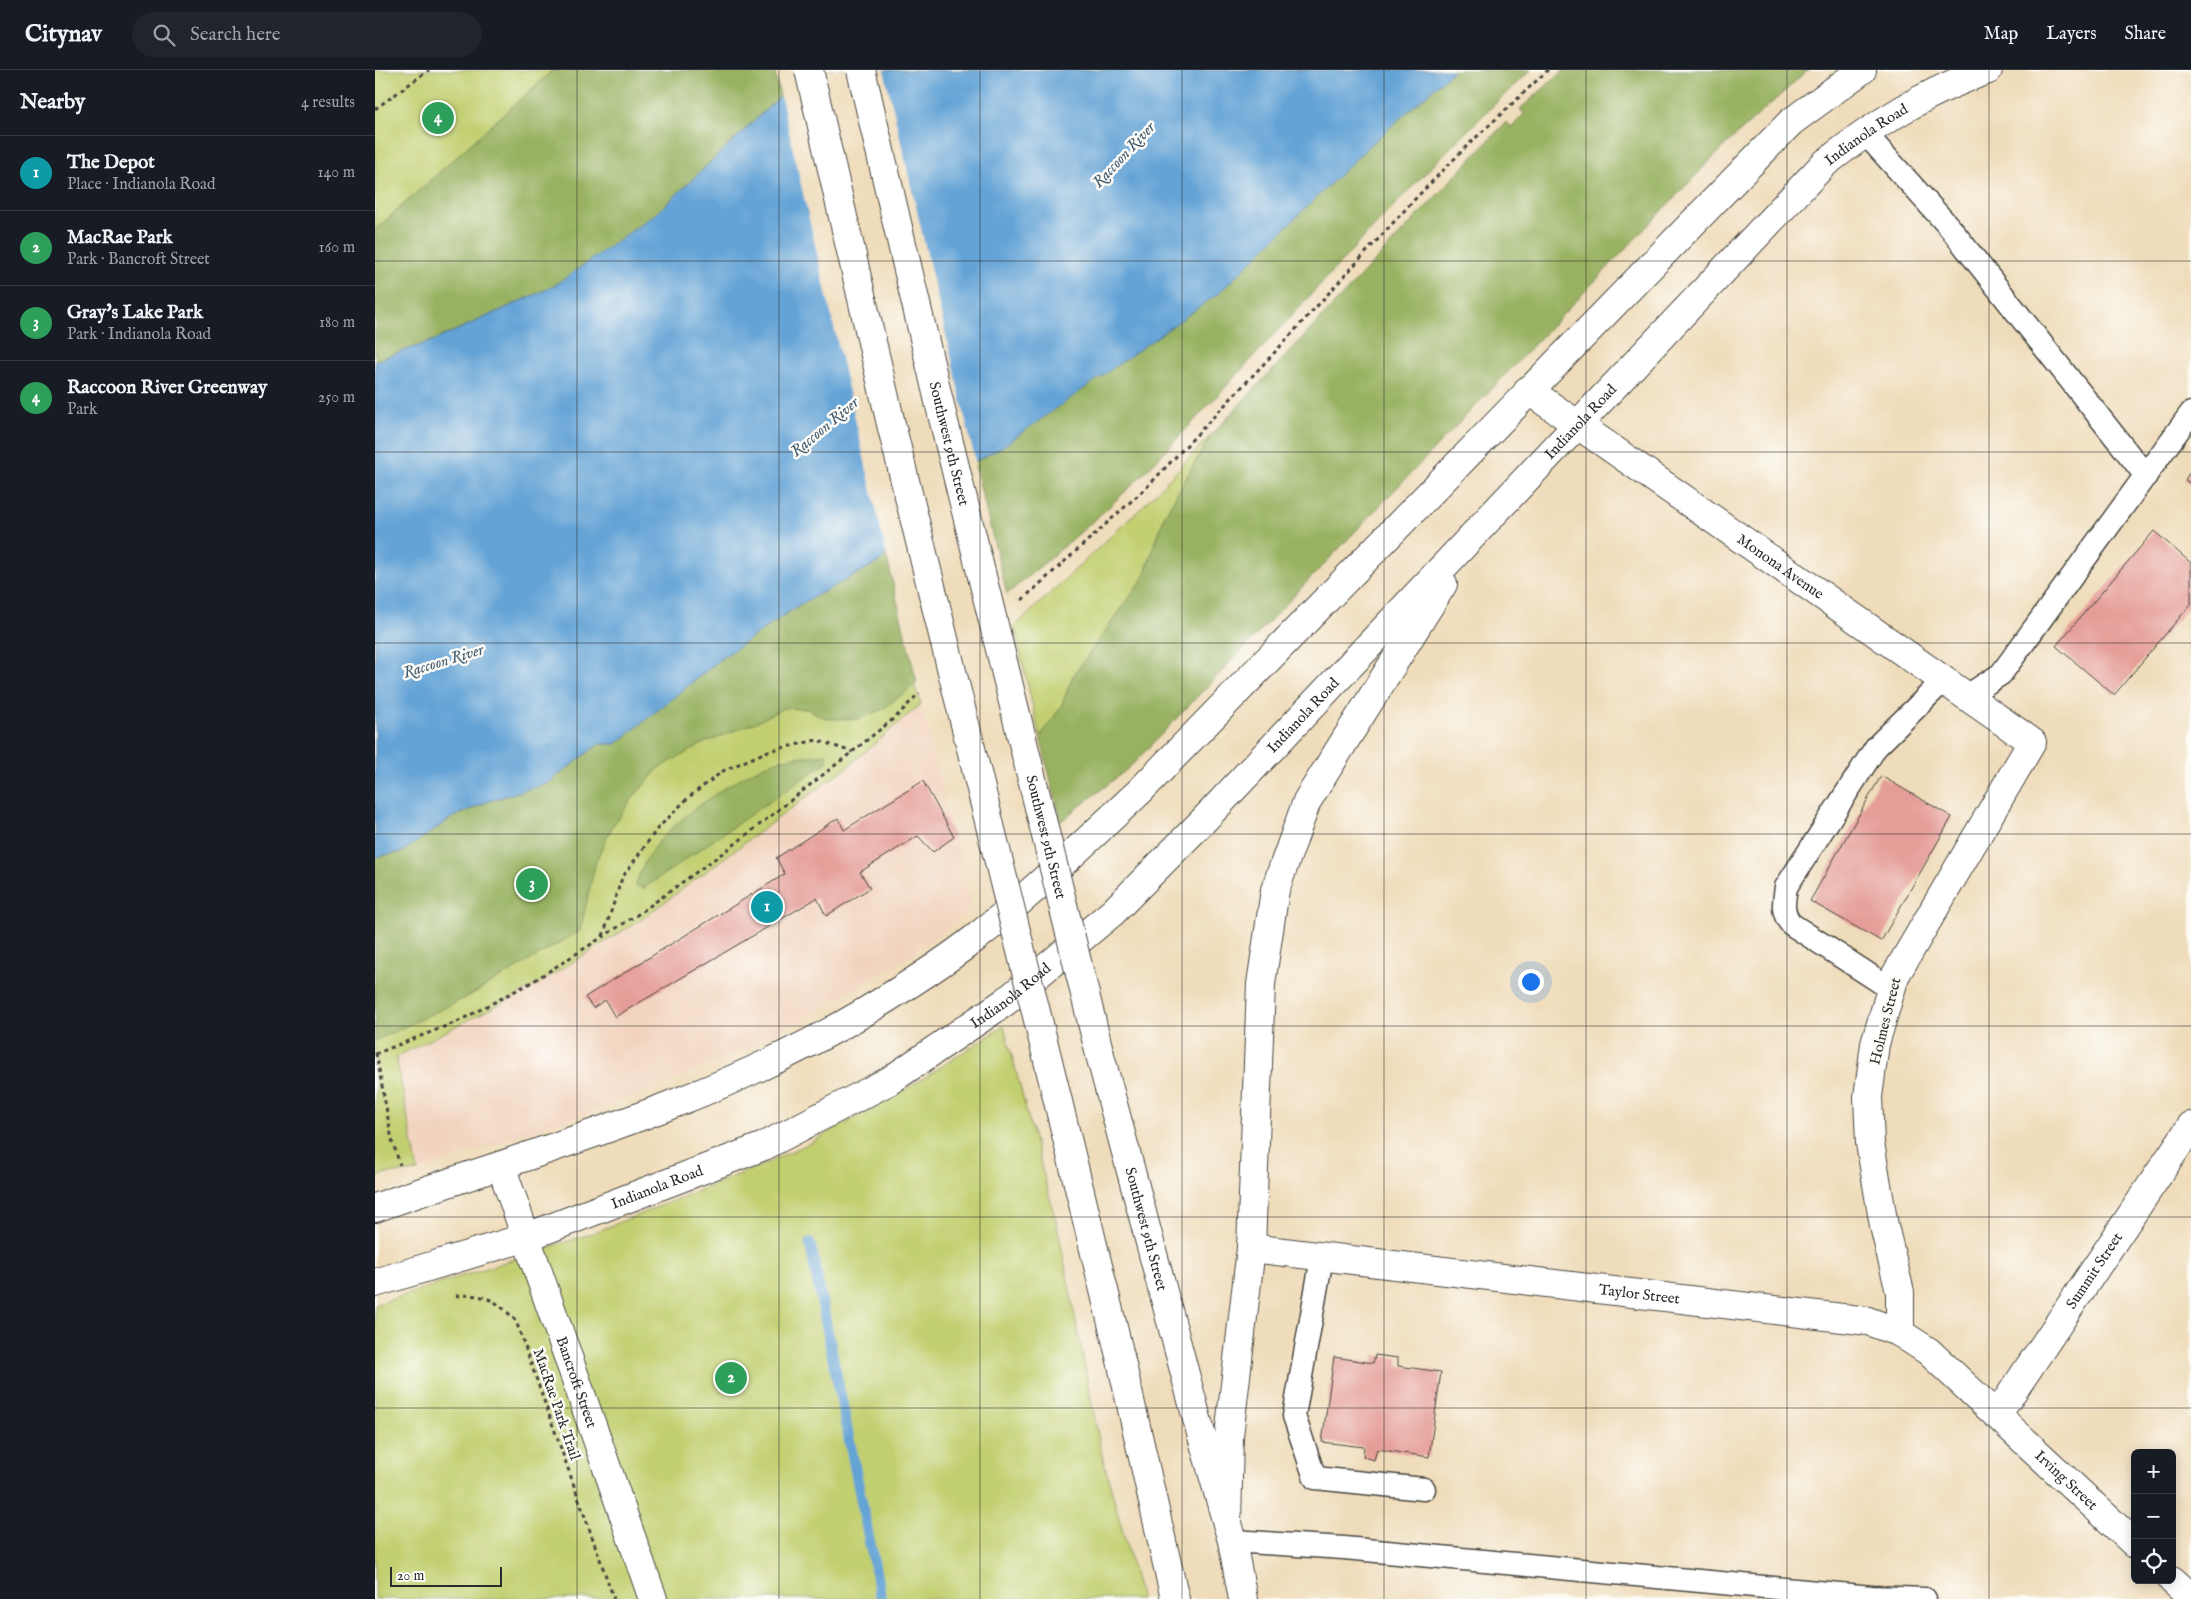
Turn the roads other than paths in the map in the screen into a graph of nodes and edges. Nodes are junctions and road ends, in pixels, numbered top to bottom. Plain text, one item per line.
1 (809, 70) edge
2 (861, 70) edge
3 (1863, 70) edge
4 (1988, 70) edge
5 (1864, 132) junction
6 (1528, 390) junction
7 (2191, 413) edge
8 (1577, 424) junction
9 (2146, 476) junction
10 (1476, 532) junction
11 (1943, 680) junction
12 (1967, 696) junction
13 (2032, 742) joint
14 (1891, 989) junction
15 (2191, 1126) edge
16 (501, 1166) junction
17 (375, 1208) edge
18 (527, 1237) junction
19 (1251, 1248) junction
20 (1322, 1257) junction
21 (375, 1283) edge
22 (1900, 1333) junction
23 (1997, 1415) junction
24 (1424, 1489) dead end
25 (1229, 1532) junction
26 (2131, 1540) edge
27 (2176, 1584) edge
28 (2191, 1597) edge
29 (653, 1599) edge
30 (1175, 1599) edge
31 (1243, 1599) edge
32 (1925, 1599) edge

1 - 30 main road, bridge
2 - 25 main road, Southwest 9th Street, bridge
3 - 6 main road
4 - 5 main road, Indianola Road
5 - 8 main road, Indianola Road
5 - 9 lane
6 - 8 main road, Monona Avenue
6 - 16 main road
7 - 9 lane
8 - 10 main road, Indianola Road
8 - 11 main road, Monona Avenue
9 - 12 lane
10 - 18 main road, Indianola Road
10 - 19 main road
11 - 12 main road, Monona Avenue
11 - 14 lane
12 - 13 main road, Monona Avenue
13 - 14 main road, Holmes Street
14 - 22 main road, Holmes Street
15 - 23 main road, Summit Street
16 - 17 main road
16 - 18 main road, Bancroft Street
18 - 21 main road, Indianola Road
18 - 29 main road, Bancroft Street
19 - 20 main road, Taylor Street
19 - 25 main road
20 - 22 main road, Taylor Street
20 - 24 lane
22 - 23 main road, Taylor Street
23 - 26 main road, Irving Street
25 - 31 main road, Southwest 9th Street
25 - 32 lane
27 - 28 main road

